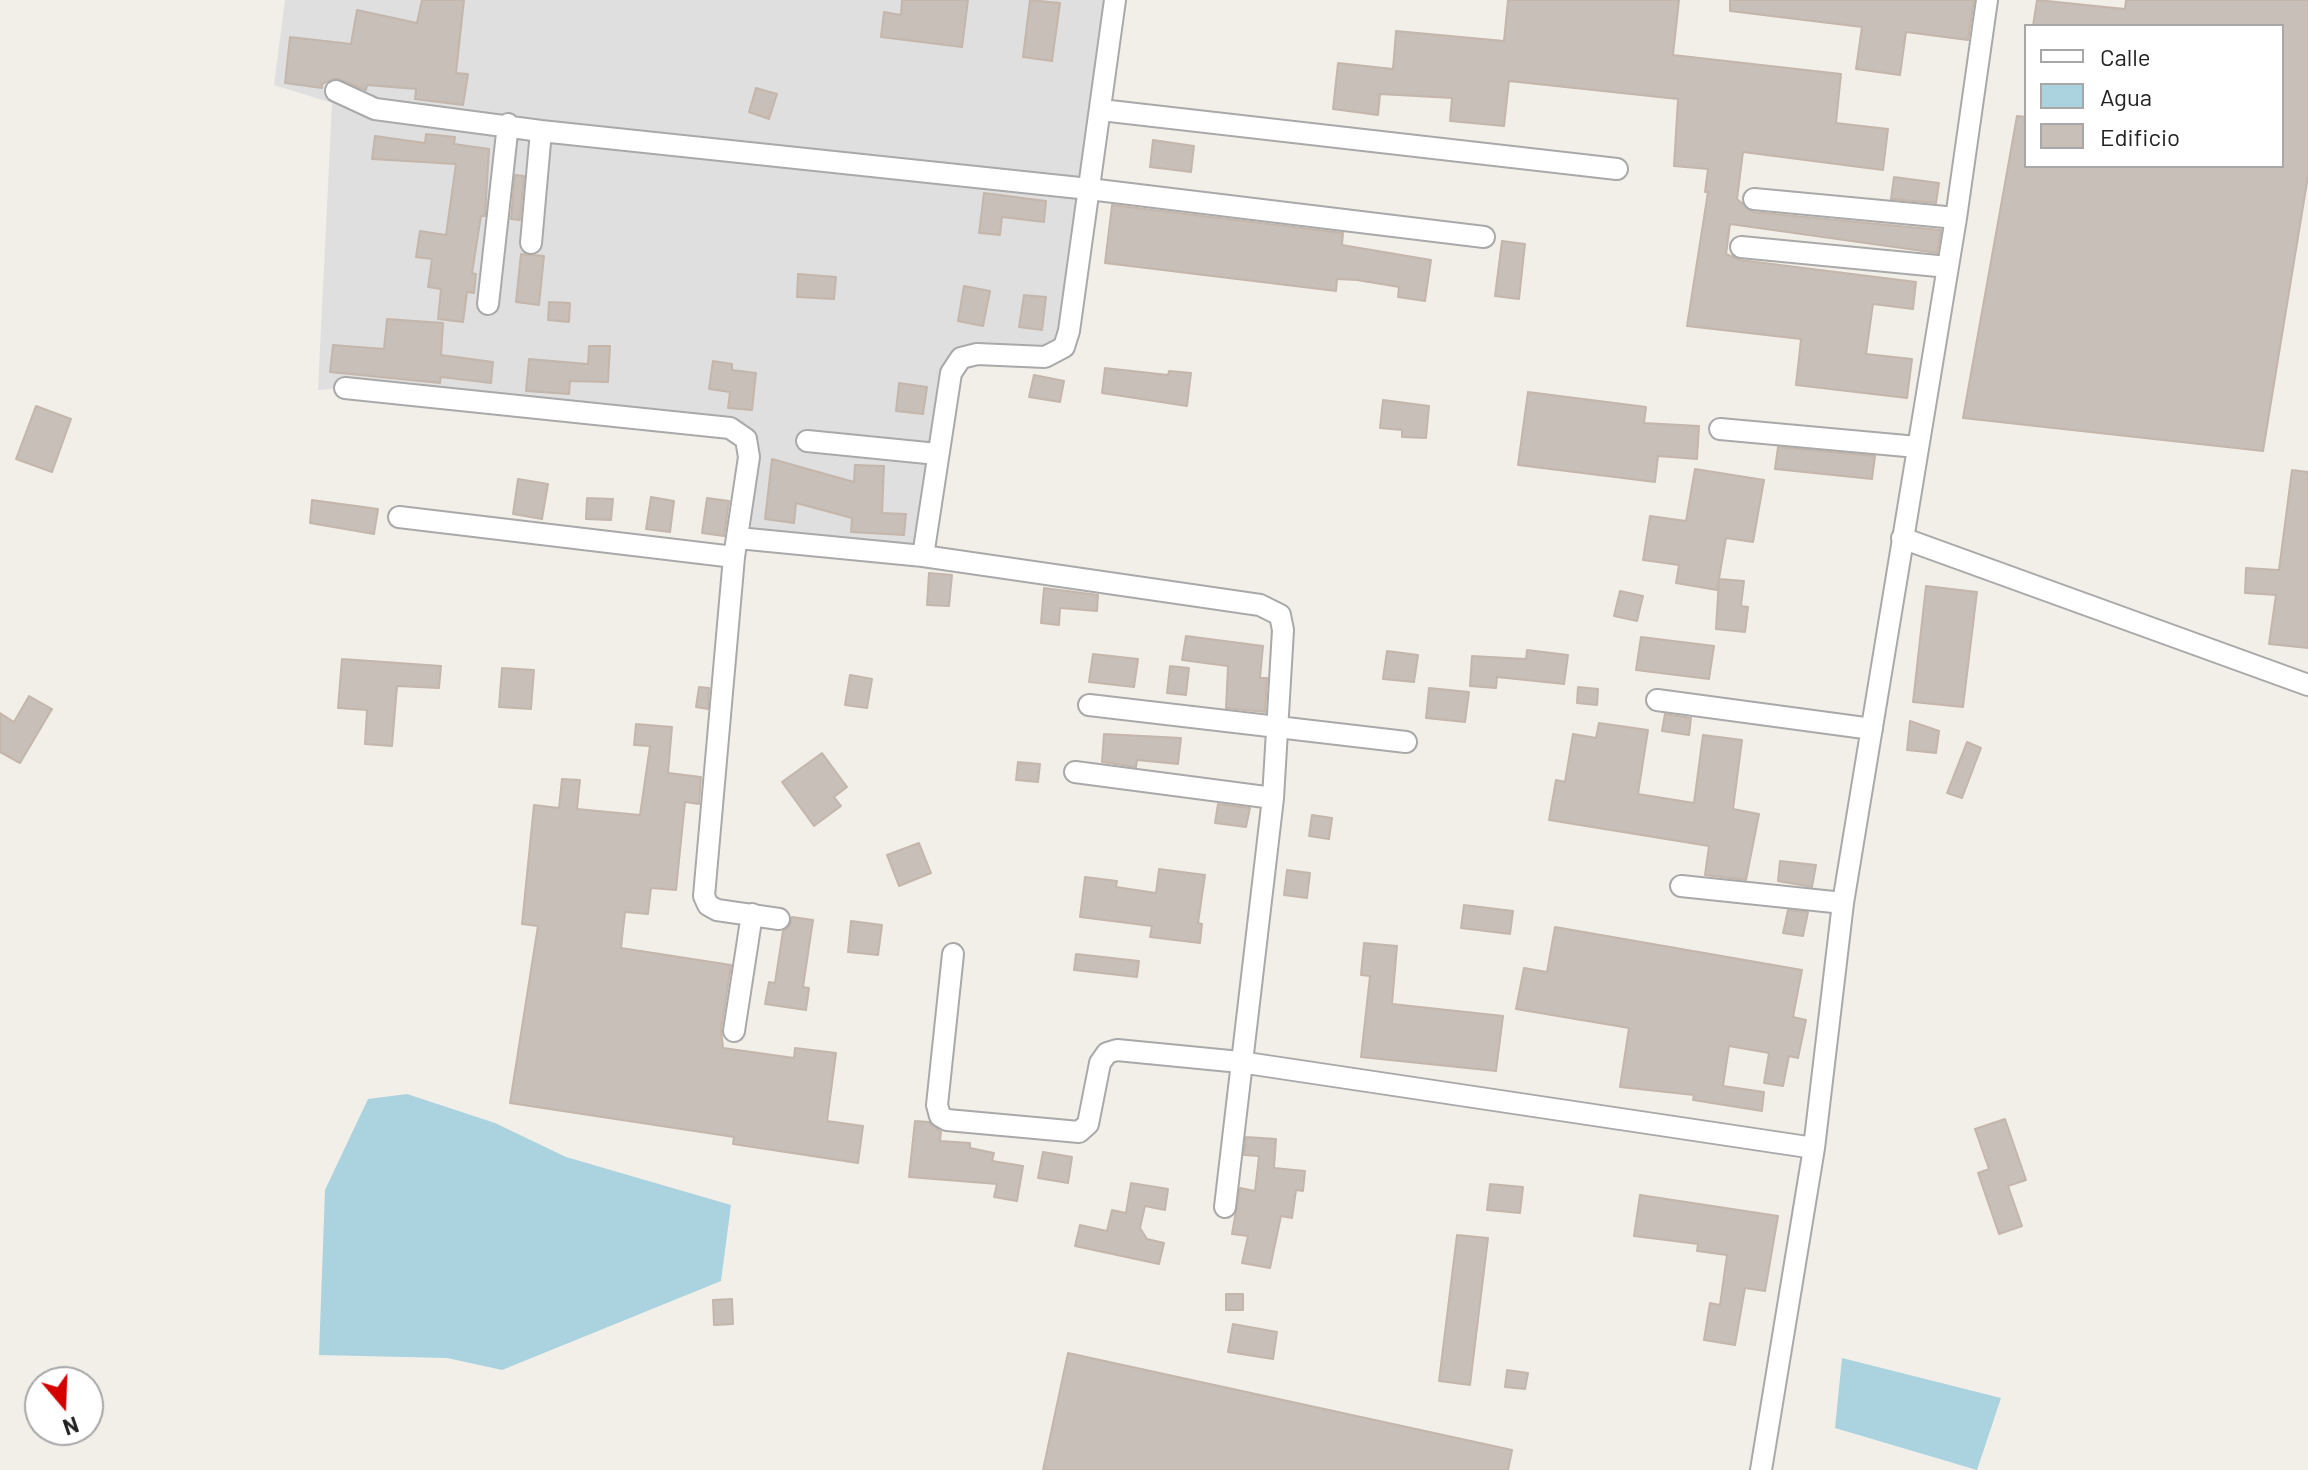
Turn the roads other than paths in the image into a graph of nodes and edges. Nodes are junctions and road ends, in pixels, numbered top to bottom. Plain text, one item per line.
1 (1115, 0) edge
2 (1987, 0) edge
3 (336, 91) dead end
4 (1101, 110) junction
5 (508, 124) junction
6 (541, 131) junction
7 (1617, 169) dead end
8 (1089, 189) junction
9 (1754, 199) dead end
10 (1956, 218) junction
11 (1484, 237) dead end
12 (531, 243) dead end
13 (1741, 247) dead end
14 (1948, 267) junction
15 (488, 304) dead end
16 (345, 388) dead end
17 (1720, 429) dead end
18 (807, 441) dead end
19 (1917, 447) junction
20 (937, 454) junction
21 (399, 517) dead end
22 (1902, 538) junction
23 (736, 548) junction
24 (923, 556) junction
25 (2308, 685) edge
26 (1657, 700) dead end
27 (1089, 705) dead end
28 (1279, 727) junction
29 (1872, 729) junction
30 (1406, 742) dead end
31 (1075, 772) dead end
32 (1273, 798) junction
33 (1681, 886) dead end
34 (1843, 903) junction
35 (752, 914) junction
36 (779, 919) dead end
37 (953, 954) dead end
38 (734, 1031) dead end
39 (1240, 1062) junction
40 (1814, 1148) junction
41 (1225, 1207) dead end
42 (1761, 1470) edge

1 - 4 street
2 - 10 street
3 - 5 street
4 - 7 street
4 - 8 street
5 - 6 street
5 - 15 street
6 - 8 street
6 - 12 street
8 - 11 street
8 - 20 street
9 - 10 street
10 - 14 street
13 - 14 street
14 - 19 street
16 - 23 street
17 - 19 street
18 - 20 street
19 - 22 street
20 - 24 street
21 - 23 street
22 - 25 street
22 - 29 street
23 - 24 street
23 - 35 street
24 - 28 street
26 - 29 street
27 - 28 street
28 - 30 street
28 - 32 street
29 - 34 street
31 - 32 street
32 - 39 street
33 - 34 street
34 - 40 street
35 - 36 street
35 - 38 street
37 - 39 street
39 - 40 street
39 - 41 street
40 - 42 street

